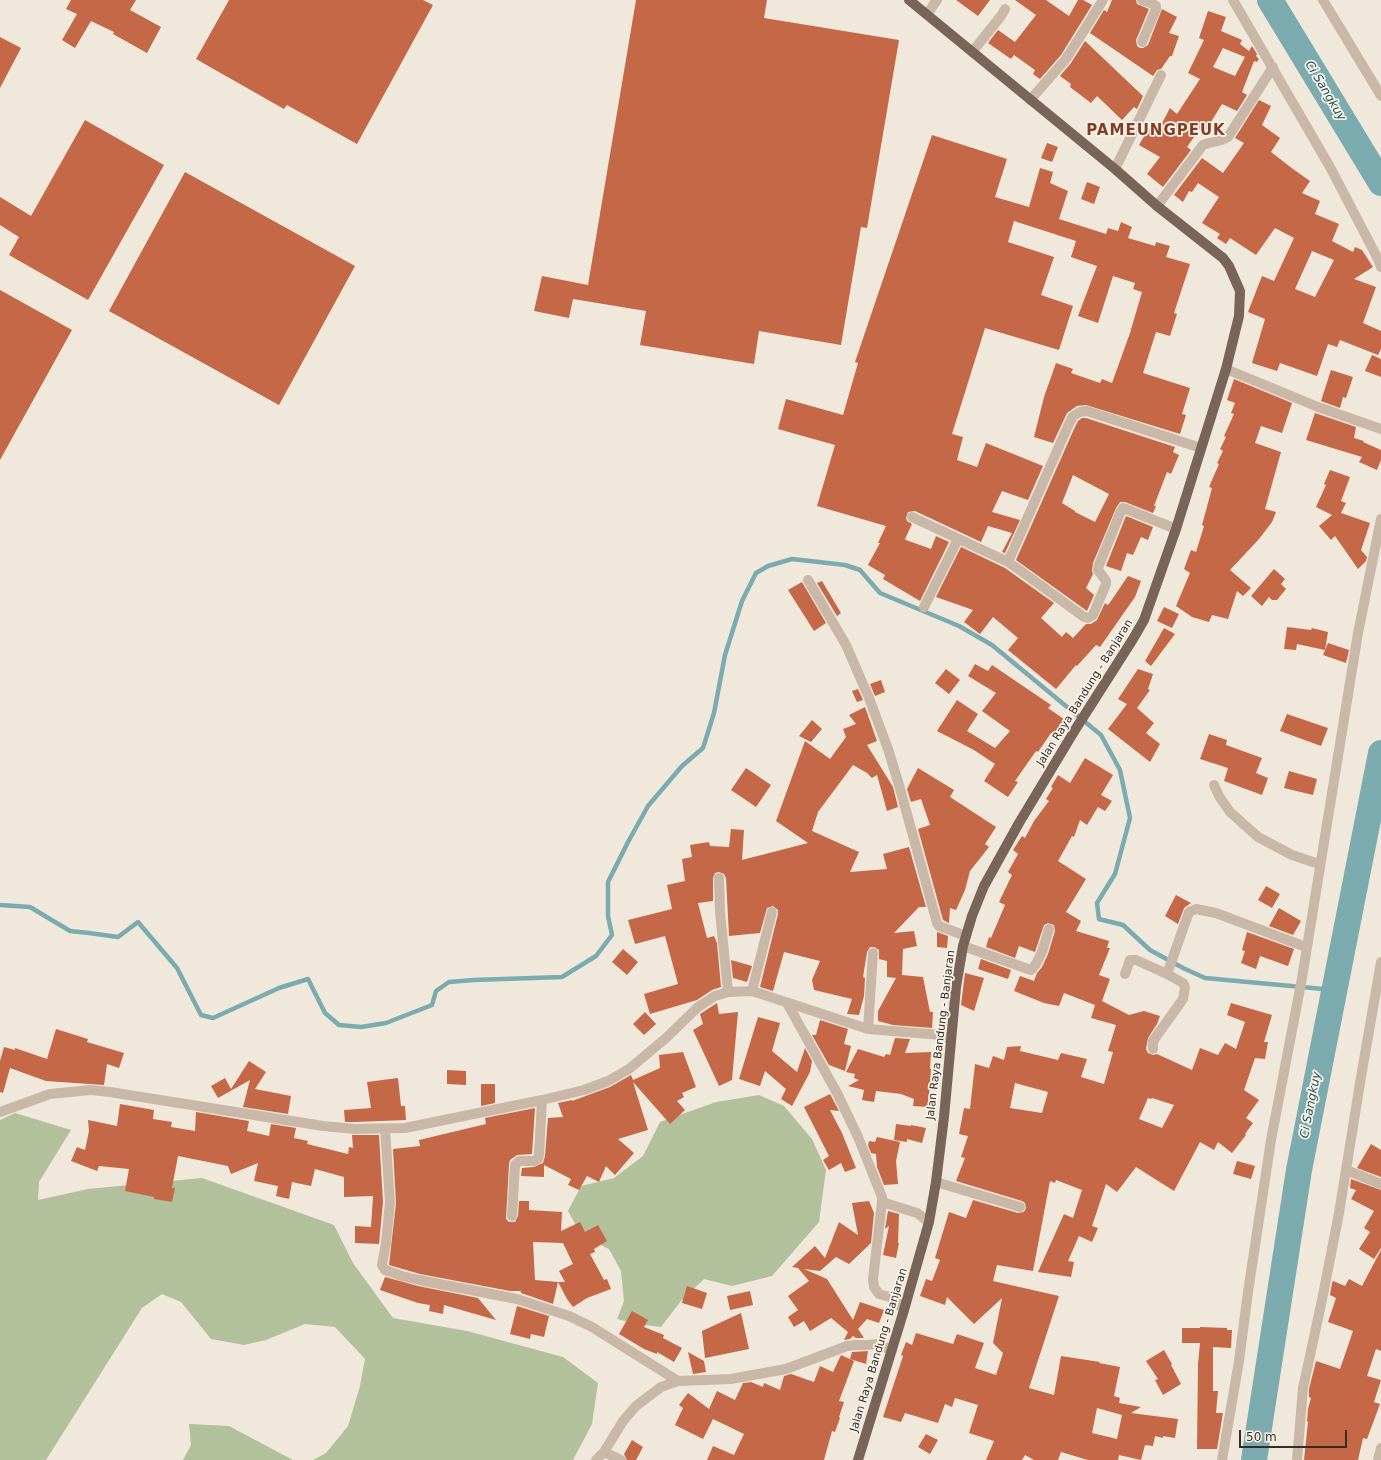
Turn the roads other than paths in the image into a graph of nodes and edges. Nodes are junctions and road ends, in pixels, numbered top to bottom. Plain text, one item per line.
1 (909, 0) edge
2 (937, 0) edge
3 (1103, 0) edge
4 (1142, 0) edge
5 (1233, 0) edge
6 (1323, 0) edge
7 (1005, 9) dead end
8 (927, 14) junction
9 (1142, 42) dead end
10 (972, 52) junction
11 (1273, 67) junction
12 (1161, 75) dead end
13 (1381, 96) edge
14 (1030, 100) junction
15 (1115, 169) junction
16 (1156, 206) junction
17 (1381, 267) edge
18 (1226, 369) junction
19 (1381, 429) edge
20 (1201, 448) junction
21 (912, 517) dead end
22 (1381, 518) edge
23 (1176, 529) junction
24 (958, 539) junction
25 (1008, 562) junction
26 (808, 580) dead end
27 (924, 607) dead end
28 (1214, 785) dead end
29 (1319, 864) junction
30 (719, 878) dead end
31 (772, 912) dead end
32 (1049, 929) dead end
33 (965, 941) junction
34 (1306, 947) junction
35 (873, 953) dead end
36 (1381, 962) edge
37 (1167, 972) junction
38 (1125, 974) dead end
39 (752, 991) junction
40 (728, 992) junction
41 (787, 1002) junction
42 (868, 1029) junction
43 (951, 1040) junction
44 (1153, 1049) dead end
45 (542, 1100) junction
46 (0, 1112) edge
47 (385, 1129) junction
48 (1346, 1170) junction
49 (936, 1182) junction
50 (1381, 1184) edge
51 (882, 1202) junction
52 (1020, 1207) dead end
53 (512, 1216) dead end
54 (929, 1222) junction
55 (904, 1310) junction
56 (892, 1350) junction
57 (678, 1382) junction
58 (1381, 1448) edge
59 (604, 1452) junction
60 (596, 1460) edge
61 (621, 1460) edge
62 (858, 1460) edge
63 (1222, 1460) edge
64 (1297, 1460) edge
65 (1378, 1460) edge

1 - 8 main road, Jalan Raya Bandung - Banjaran
2 - 8 street
3 - 14 street
4 - 9 street
5 - 11 street
6 - 13 street
7 - 10 street
8 - 10 main road, Jalan Raya Bandung - Banjaran
10 - 14 main road, Jalan Raya Bandung - Banjaran
11 - 16 street
11 - 17 street
12 - 15 street
14 - 15 main road, Jalan Raya Bandung - Banjaran
15 - 16 main road, Jalan Raya Bandung - Banjaran
16 - 18 main road, Jalan Raya Bandung - Banjaran
18 - 19 street
18 - 20 main road, Jalan Raya Bandung - Banjaran
20 - 23 main road, Jalan Raya Bandung - Banjaran
20 - 25 street
21 - 24 street
22 - 29 street
23 - 25 street
23 - 33 main road, Jalan Raya Bandung - Banjaran
24 - 25 street
24 - 27 street
26 - 33 street
28 - 29 street
29 - 34 street
30 - 40 street
31 - 39 street
32 - 33 street
33 - 43 main road, Jalan Raya Bandung - Banjaran
34 - 37 street
34 - 63 street
35 - 42 street
36 - 48 street
37 - 38 street
37 - 44 street
39 - 40 street
39 - 41 street
40 - 45 street
41 - 42 street
41 - 51 street
42 - 43 street
43 - 49 main road, Jalan Raya Bandung - Banjaran
45 - 47 street
45 - 53 street
46 - 47 street
47 - 57 street
48 - 50 street
48 - 64 street
49 - 52 street
49 - 54 main road, Jalan Raya Bandung - Banjaran
51 - 54 street
51 - 55 street
54 - 55 main road, Jalan Raya Bandung - Banjaran
55 - 56 main road, Jalan Raya Bandung - Banjaran
56 - 57 street
56 - 62 main road, Jalan Raya Bandung - Banjaran
57 - 59 street
58 - 65 street
59 - 60 street
59 - 61 street

